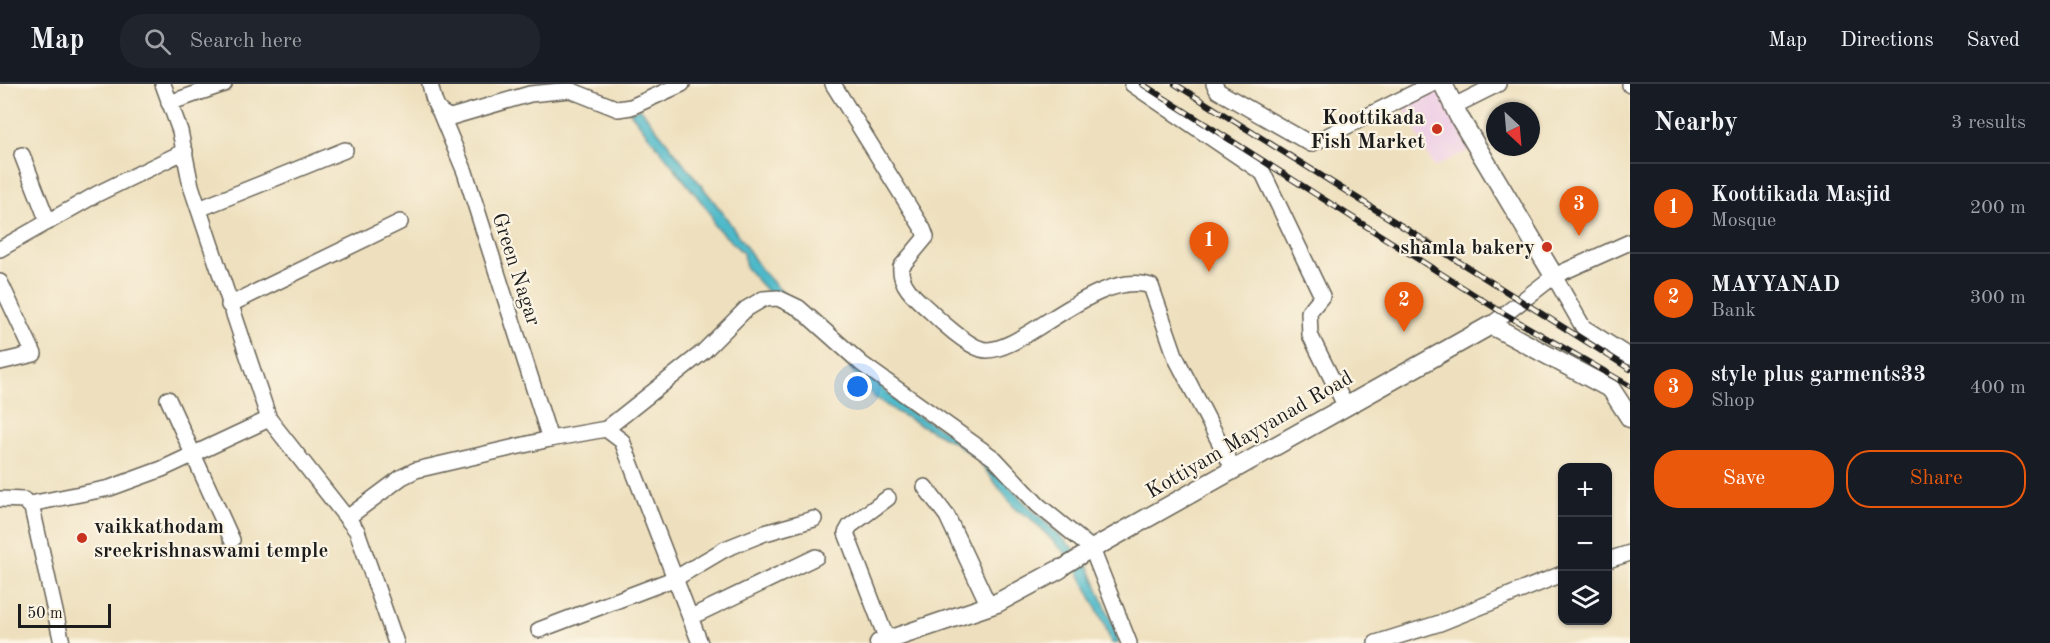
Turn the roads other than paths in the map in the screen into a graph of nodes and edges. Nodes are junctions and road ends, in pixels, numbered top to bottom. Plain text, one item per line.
1 (163, 84) edge
2 (224, 84) edge
3 (430, 84) edge
4 (682, 84) edge
5 (833, 84) edge
6 (1131, 84) edge
7 (1214, 84) edge
8 (1432, 84) edge
9 (1443, 84) edge
10 (1498, 84) edge
11 (169, 103) junction
12 (1454, 106) junction
13 (440, 112) junction
14 (345, 150) dead end
15 (185, 151) junction
16 (22, 155) dead end
17 (199, 209) junction
18 (48, 222) junction
19 (400, 222) dead end
20 (1630, 242) edge
21 (0, 249) edge
22 (1554, 276) junction
23 (0, 282) edge
24 (230, 305) junction
25 (1491, 325) junction
26 (1630, 357) edge
27 (0, 362) edge
28 (168, 399) dead end
29 (1346, 407) junction
30 (1630, 418) edge
31 (269, 419) junction
32 (606, 429) junction
33 (550, 439) junction
34 (194, 454) junction
35 (1234, 470) junction
36 (925, 488) dead end
37 (888, 498) dead end
38 (0, 499) edge
39 (30, 504) junction
40 (347, 518) junction
41 (814, 519) dead end
42 (232, 540) dead end
43 (1092, 549) junction
44 (1630, 553) edge
45 (816, 557) dead end
46 (1612, 559) edge
47 (1060, 569) joint
48 (1558, 576) edge
49 (676, 578) junction
50 (988, 606) junction
51 (691, 617) junction
52 (539, 630) dead end
53 (892, 640) edge
54 (62, 643) edge
55 (396, 643) edge
56 (700, 643) edge
57 (1129, 643) edge
58 (1376, 643) edge

1 - 11 street
2 - 11 street
3 - 13 street, Green Nagar
4 - 13 street
5 - 35 street
6 - 29 street
7 - 8 street
9 - 12 main road
10 - 12 street
11 - 15 street
12 - 22 main road
13 - 33 street, Green Nagar
14 - 17 street
15 - 17 street
15 - 18 street
16 - 18 street
17 - 24 street
18 - 21 street
19 - 24 street
20 - 22 street, Kottiyam Mayyanad Road
22 - 25 street, Kottiyam Mayyanad Road
22 - 26 street
23 - 27 street
24 - 31 street
25 - 29 main road, Kottiyam Mayyanad Road
25 - 30 main road
28 - 34 street
29 - 35 main road, Kottiyam Mayyanad Road
31 - 34 street
31 - 40 street
32 - 33 street
32 - 43 street
32 - 49 street
33 - 40 street
34 - 39 street
34 - 42 street
35 - 43 main road, Kottiyam Mayyanad Road
36 - 50 street
37 - 53 street
38 - 39 street
39 - 54 street
40 - 55 street
41 - 49 street
43 - 47 street, Kottiyam Mayyanad Road
43 - 57 street
44 - 46 street
45 - 51 street
47 - 50 main road, Kottiyam Mayyanad Road
48 - 58 street
49 - 51 street
49 - 52 street
50 - 53 main road, Kottiyam Mayyanad Road
51 - 56 street

